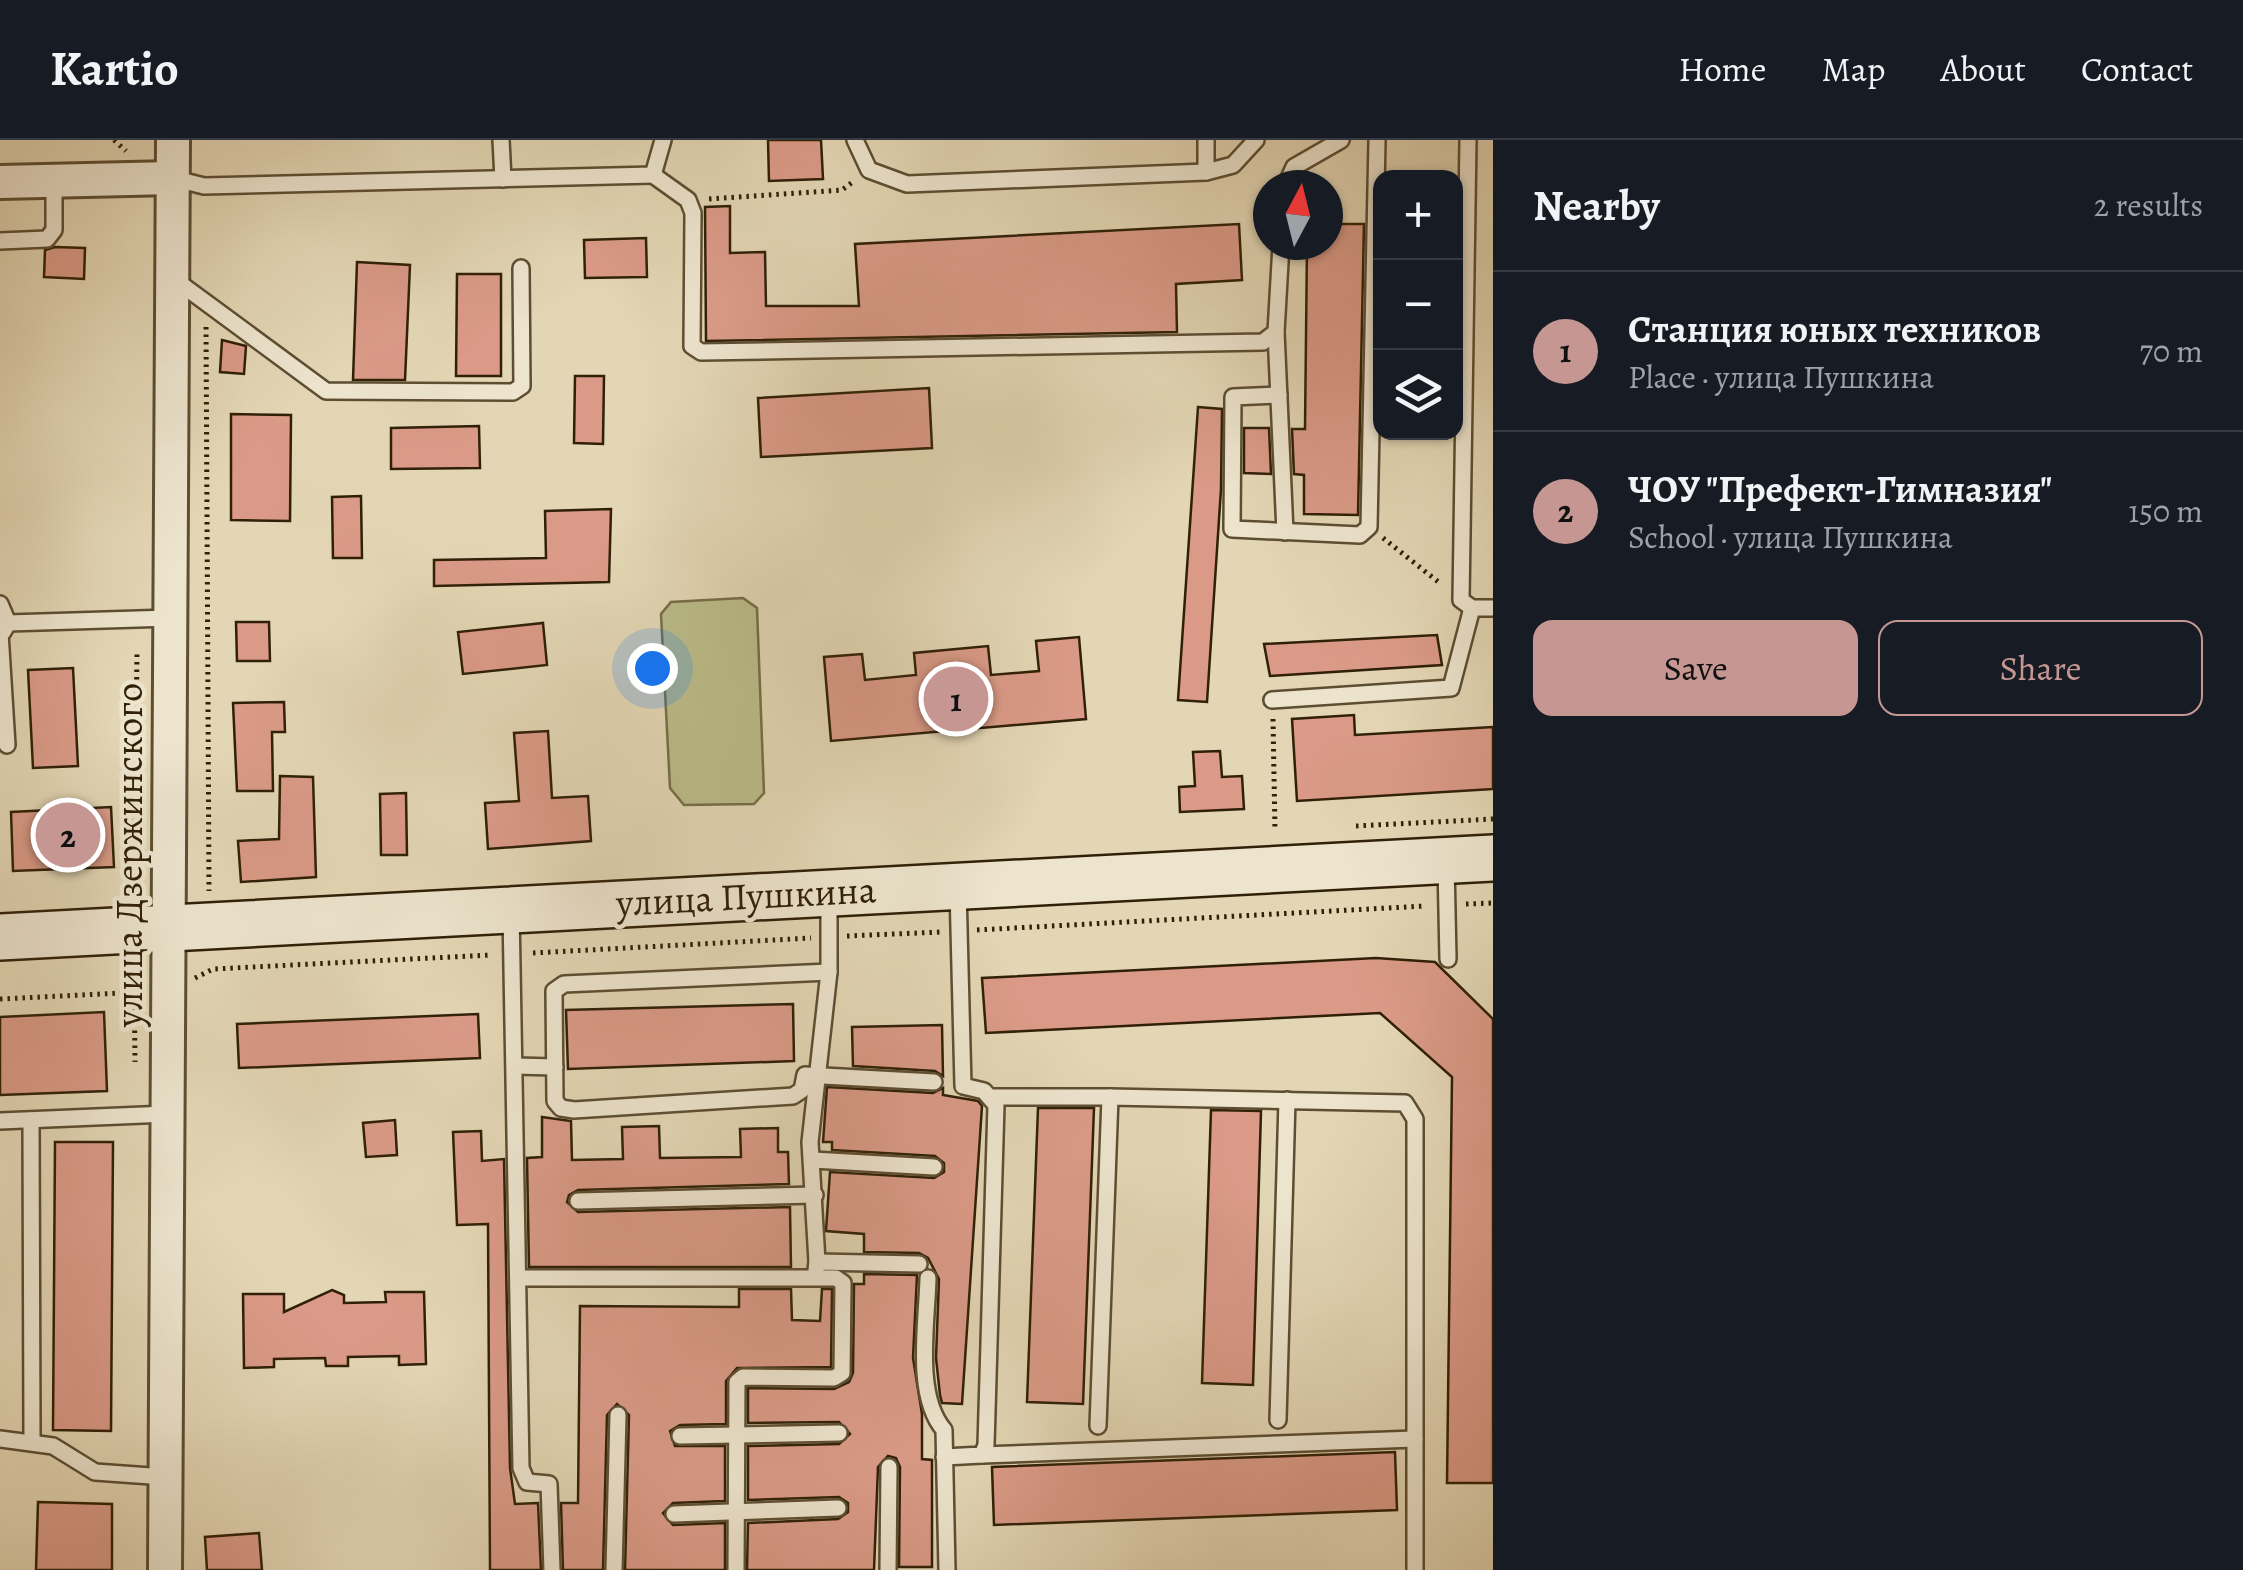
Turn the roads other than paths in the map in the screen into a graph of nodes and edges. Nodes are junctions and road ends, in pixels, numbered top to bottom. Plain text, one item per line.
1 (172, 140) edge
2 (501, 140) edge
3 (663, 140) edge
4 (855, 140) edge
5 (1206, 140) edge
6 (1256, 140) edge
7 (1341, 140) edge
8 (1377, 140) edge
9 (1468, 140) edge
10 (1293, 170) edge
11 (1206, 172) junction
12 (654, 175) junction
13 (172, 178) junction
14 (503, 179) junction
15 (54, 181) junction
16 (0, 182) edge
17 (0, 241) edge
18 (1280, 260) edge
19 (521, 268) dead end
20 (171, 277) junction
21 (1276, 332) junction
22 (1279, 395) junction
23 (1284, 532) junction
24 (0, 604) edge
25 (1466, 604) junction
26 (1493, 608) edge
27 (170, 618) junction
28 (3, 630) edge
29 (1272, 700) road end
30 (6, 745) dead end
31 (1493, 858) edge
32 (1446, 860) junction
33 (958, 885) junction
34 (829, 892) junction
35 (511, 908) junction
36 (189, 924) junction
37 (0, 937) edge
38 (1448, 958) dead end
39 (829, 972) junction
40 (515, 1066) junction
41 (555, 1067) junction
42 (819, 1077) junction
43 (934, 1082) dead end
44 (993, 1096) junction
45 (1110, 1097) junction
46 (1286, 1100) junction
47 (167, 1114) junction
48 (31, 1120) junction
49 (0, 1121) edge
50 (813, 1160) junction
51 (934, 1167) dead end
52 (815, 1196) junction
53 (578, 1201) dead end
54 (816, 1270) junction
55 (519, 1278) junction
56 (618, 1415) dead end
57 (1278, 1420) dead end
58 (1098, 1426) dead end
59 (839, 1433) dead end
60 (735, 1435) junction
61 (680, 1436) dead end
62 (1415, 1439) junction
63 (0, 1440) edge
64 (32, 1441) junction
65 (982, 1454) junction
66 (944, 1457) junction
67 (889, 1467) dead end
68 (165, 1477) junction
69 (838, 1508) dead end
70 (674, 1514) dead end
71 (735, 1514) junction
72 (164, 1570) edge
73 (552, 1570) edge
74 (614, 1570) edge
75 (736, 1570) edge
76 (888, 1570) edge
77 (947, 1570) edge
78 (1415, 1570) edge

1 - 13 street, улица Дзержинского
2 - 14 lane
3 - 12 lane
4 - 11 lane
5 - 11 lane
6 - 11 lane
7 - 10 lane
8 - 23 lane
9 - 25 lane
12 - 14 lane
12 - 21 lane
13 - 14 lane
13 - 15 street
13 - 20 street, улица Дзержинского
15 - 16 street
15 - 17 lane
18 - 21 lane
19 - 20 lane
20 - 27 street, улица Дзержинского
21 - 22 lane
22 - 23 lane
22 - 23 lane
24 - 28 lane
25 - 26 lane
25 - 29 lane
27 - 28 lane
27 - 36 street, улица Дзержинского
28 - 30 lane
31 - 32 main road, улица Пушкина
32 - 33 main road, улица Пушкина
32 - 38 lane
33 - 34 main road, улица Пушкина
33 - 44 lane
34 - 35 main road, улица Пушкина
34 - 39 lane
35 - 36 main road, улица Пушкина
35 - 40 lane
36 - 37 main road, улица Пушкина
36 - 47 street, улица Дзержинского
39 - 41 lane
39 - 42 lane
40 - 41 lane
40 - 55 lane
41 - 42 lane
42 - 43 lane
42 - 50 lane
44 - 45 lane
44 - 65 lane
45 - 46 lane
45 - 58 lane
46 - 57 lane
46 - 62 lane
47 - 48 lane
47 - 68 street, улица Дзержинского
48 - 49 lane
48 - 64 lane
50 - 51 lane
50 - 52 lane
52 - 53 lane
52 - 54 lane
54 - 55 lane
54 - 60 lane
54 - 66 lane
55 - 73 lane
56 - 74 lane
59 - 60 lane
60 - 61 lane
60 - 71 lane
62 - 65 lane
62 - 78 lane
63 - 64 lane
64 - 68 lane
65 - 66 lane
66 - 77 lane
67 - 76 lane
68 - 72 street, улица Дзержинского
69 - 71 lane
70 - 71 lane
71 - 75 lane

